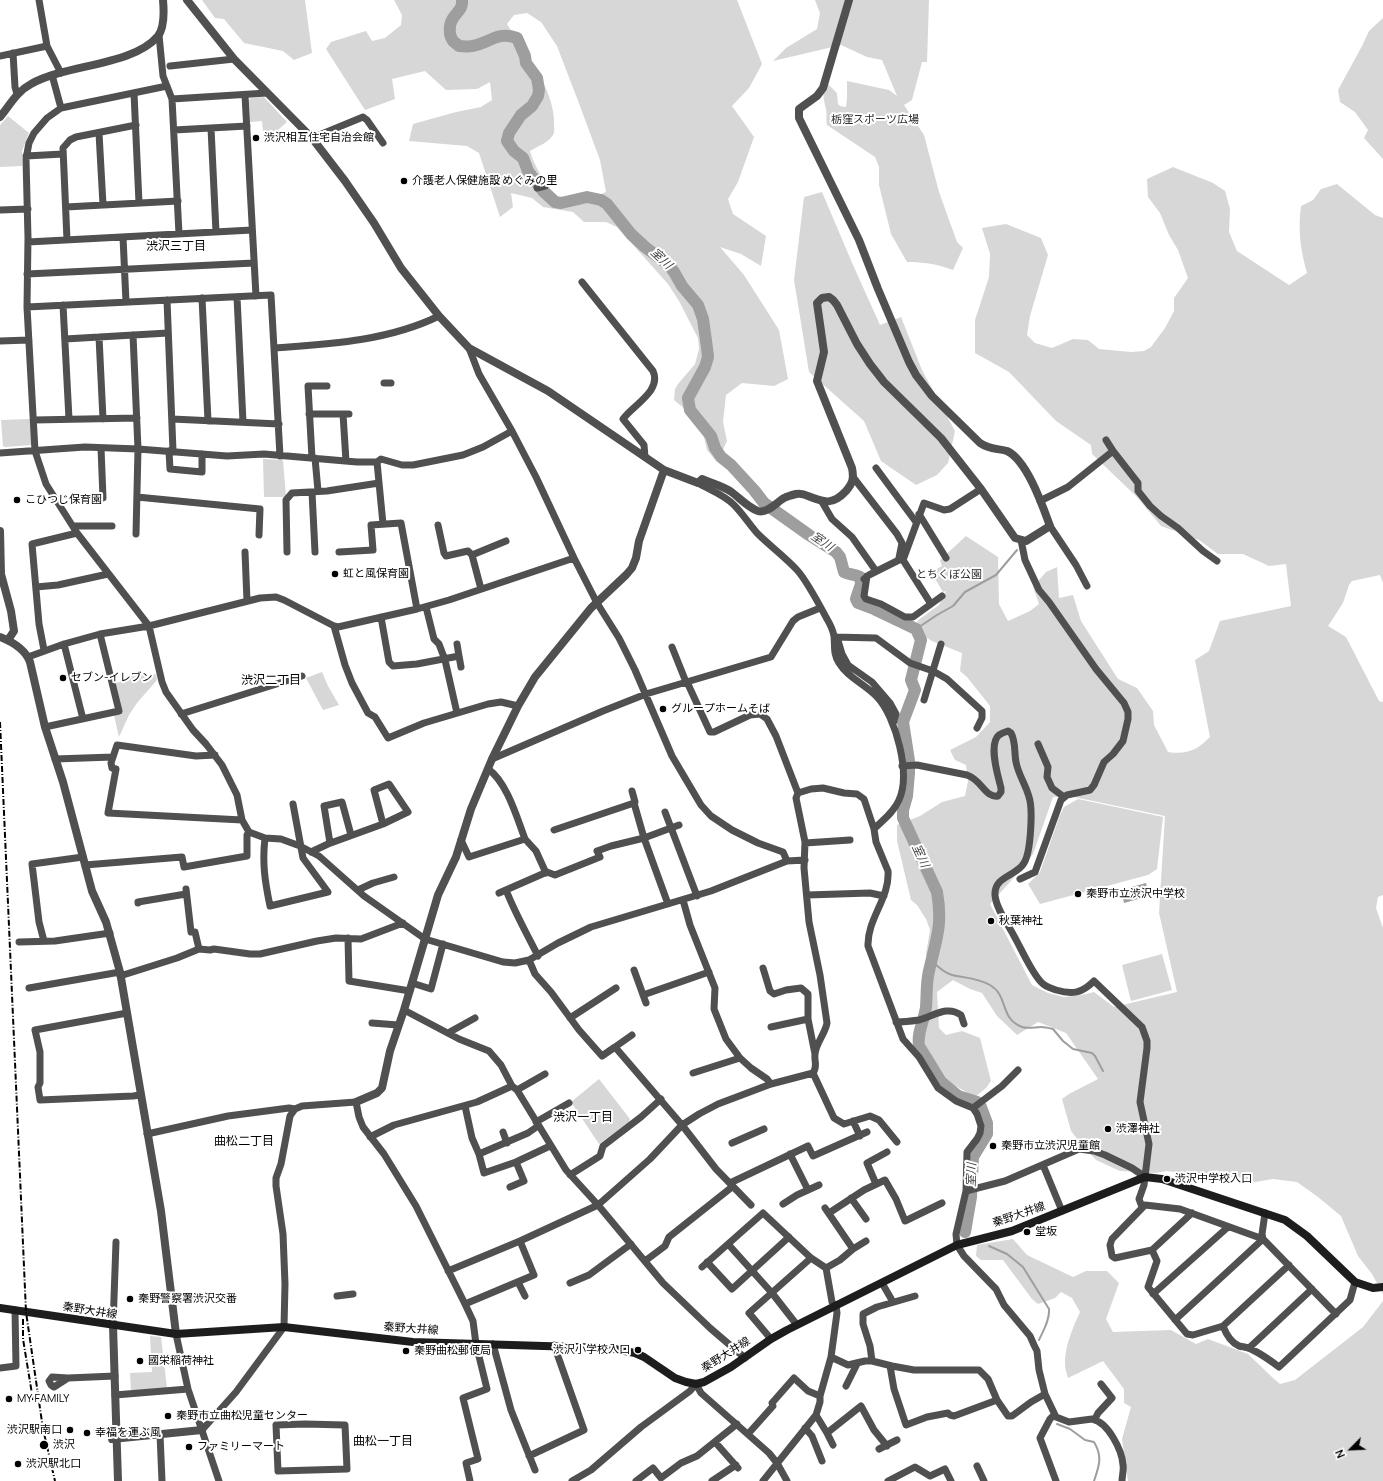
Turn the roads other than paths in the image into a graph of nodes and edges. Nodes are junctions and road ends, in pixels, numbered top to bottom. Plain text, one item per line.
1 (39, 0) edge
2 (163, 0) edge
3 (187, 0) edge
4 (849, 0) edge
5 (159, 35) junction
6 (47, 46) junction
7 (13, 54) junction
8 (0, 56) edge
9 (234, 59) junction
10 (170, 66) dead end
11 (61, 73) junction
12 (52, 76) junction
13 (166, 86) junction
14 (134, 93) junction
15 (267, 93) junction
16 (17, 94) junction
17 (245, 95) junction
18 (172, 99) junction
19 (61, 108) junction
20 (0, 117) edge
21 (136, 125) junction
22 (247, 126) junction
23 (211, 128) junction
24 (174, 130) junction
25 (99, 133) junction
26 (312, 138) junction
27 (384, 143) dead end
28 (63, 154) junction
29 (26, 156) junction
30 (545, 186) dead end
31 (537, 188) dead end
32 (178, 201) junction
33 (140, 203) junction
34 (103, 205) junction
35 (66, 207) junction
36 (28, 209) junction
37 (0, 210) edge
38 (252, 230) junction
39 (216, 232) junction
40 (179, 234) junction
41 (123, 237) junction
42 (67, 240) junction
43 (28, 242) junction
44 (254, 263) junction
45 (124, 269) junction
46 (27, 274) junction
47 (582, 282) dead end
48 (256, 296) junction
49 (237, 297) junction
50 (202, 298) junction
51 (166, 300) junction
52 (126, 302) junction
53 (63, 305) junction
54 (27, 307) junction
55 (439, 316) junction
56 (168, 333) junction
57 (133, 335) junction
58 (99, 337) junction
59 (65, 339) junction
60 (29, 340) junction
61 (0, 341) edge
62 (274, 348) junction
63 (469, 348) junction
64 (327, 386) dead end
65 (309, 414) junction
66 (137, 418) junction
67 (69, 419) junction
68 (103, 419) junction
69 (172, 419) junction
70 (34, 420) junction
71 (208, 421) junction
72 (243, 422) junction
73 (278, 424) junction
74 (512, 430) junction
75 (1106, 440) dead end
76 (101, 448) junction
77 (138, 449) junction
78 (35, 451) junction
79 (171, 451) junction
80 (1113, 451) junction
81 (0, 453) edge
82 (202, 454) junction
83 (280, 456) junction
84 (646, 456) junction
85 (313, 458) junction
86 (346, 461) junction
87 (377, 462) junction
88 (876, 468) dead end
89 (664, 470) junction
90 (853, 477) junction
91 (379, 483) junction
92 (698, 483) junction
93 (981, 489) junction
94 (315, 492) junction
95 (137, 497) junction
96 (103, 498) dead end
97 (1040, 501) junction
98 (822, 502) junction
99 (919, 514) junction
100 (916, 522) junction
101 (383, 524) junction
102 (438, 525) dead end
103 (73, 526) junction
104 (112, 526) dead end
105 (1050, 526) junction
106 (0, 531) edge
107 (77, 533) junction
108 (136, 534) dead end
109 (259, 535) dead end
110 (1021, 540) junction
111 (506, 542) dead end
112 (245, 552) dead end
113 (287, 552) dead end
114 (315, 552) dead end
115 (339, 552) dead end
116 (472, 555) junction
117 (574, 558) junction
118 (946, 558) dead end
119 (901, 560) junction
120 (1217, 561) dead end
121 (876, 571) junction
122 (108, 574) junction
123 (1087, 586) dead end
124 (36, 587) junction
125 (481, 589) junction
126 (942, 596) dead end
127 (247, 601) junction
128 (597, 603) junction
129 (931, 604) junction
130 (426, 607) junction
131 (820, 608) junction
132 (417, 609) junction
133 (381, 617) junction
134 (149, 626) junction
135 (334, 626) junction
136 (100, 634) junction
137 (0, 637) edge
138 (835, 637) junction
139 (8, 640) junction
140 (64, 644) junction
141 (457, 644) dead end
142 (941, 644) dead end
143 (672, 647) dead end
144 (44, 650) junction
145 (459, 656) junction
146 (28, 657) junction
147 (445, 660) junction
148 (461, 667) dead end
149 (933, 671) junction
150 (302, 676) dead end
151 (687, 682) junction
152 (646, 694) junction
153 (924, 700) dead end
154 (518, 706) junction
155 (181, 714) junction
156 (457, 714) junction
157 (83, 719) junction
158 (45, 727) junction
159 (978, 728) dead end
160 (1038, 744) dead end
161 (215, 755) junction
162 (113, 757) junction
163 (55, 759) junction
164 (492, 759) junction
165 (904, 766) junction
166 (488, 769) junction
167 (632, 791) dead end
168 (798, 793) junction
169 (1064, 797) junction
170 (634, 803) junction
171 (293, 804) dead end
172 (665, 812) dead end
173 (242, 820) junction
174 (383, 824) junction
175 (679, 825) dead end
176 (671, 828) junction
177 (874, 829) junction
178 (554, 830) dead end
179 (249, 832) junction
180 (351, 835) junction
181 (265, 838) junction
182 (644, 838) junction
183 (525, 839) junction
184 (461, 840) junction
185 (850, 840) dead end
186 (330, 843) junction
187 (805, 843) junction
188 (300, 846) junction
189 (312, 852) junction
190 (787, 860) junction
191 (805, 860) junction
192 (84, 861) junction
193 (1016, 871) junction
194 (546, 873) junction
195 (394, 877) dead end
196 (358, 890) junction
197 (807, 895) junction
198 (697, 896) junction
199 (884, 896) junction
200 (683, 900) junction
201 (138, 903) dead end
202 (668, 904) junction
203 (403, 923) junction
204 (110, 933) junction
205 (348, 938) junction
206 (425, 939) junction
207 (44, 941) junction
208 (19, 942) dead end
209 (443, 944) junction
210 (199, 949) junction
211 (538, 956) junction
212 (529, 960) junction
213 (763, 968) dead end
214 (634, 970) dead end
215 (709, 972) junction
216 (120, 974) junction
217 (411, 987) junction
218 (29, 988) dead end
219 (616, 988) dead end
220 (404, 1010) junction
221 (127, 1013) junction
222 (475, 1018) dead end
223 (570, 1018) junction
224 (808, 1019) junction
225 (896, 1022) junction
226 (372, 1023) dead end
227 (964, 1024) dead end
228 (398, 1025) junction
229 (771, 1027) dead end
230 (448, 1033) junction
231 (632, 1035) dead end
232 (615, 1047) junction
233 (815, 1054) junction
234 (740, 1058) junction
235 (1018, 1070) dead end
236 (693, 1073) dead end
237 (813, 1073) junction
238 (545, 1074) dead end
239 (771, 1084) junction
240 (515, 1088) junction
241 (140, 1095) junction
242 (661, 1099) junction
243 (356, 1102) junction
244 (569, 1103) dead end
245 (465, 1106) junction
246 (974, 1107) junction
247 (295, 1109) junction
248 (853, 1121) junction
249 (537, 1124) junction
250 (682, 1125) junction
251 (764, 1129) dead end
252 (503, 1132) dead end
253 (867, 1132) dead end
254 (147, 1134) junction
255 (860, 1136) junction
256 (370, 1137) junction
257 (897, 1142) dead end
258 (507, 1143) junction
259 (732, 1143) dead end
260 (550, 1146) junction
261 (887, 1152) dead end
262 (479, 1154) junction
263 (790, 1154) junction
264 (516, 1162) junction
265 (1043, 1165) junction
266 (570, 1175) junction
267 (1145, 1177) junction
268 (876, 1184) junction
269 (731, 1185) junction
270 (818, 1185) dead end
271 (510, 1187) dead end
272 (808, 1190) junction
273 (967, 1191) junction
274 (851, 1198) junction
275 (942, 1203) dead end
276 (783, 1204) dead end
277 (598, 1205) junction
278 (752, 1205) dead end
279 (1142, 1207) junction
280 (1062, 1211) junction
281 (1192, 1213) junction
282 (1266, 1214) junction
283 (866, 1219) dead end
284 (1228, 1227) junction
285 (789, 1237) junction
286 (1263, 1239) junction
287 (520, 1241) junction
288 (866, 1241) dead end
289 (116, 1242) dead end
290 (631, 1244) junction
291 (728, 1244) junction
292 (956, 1245) junction
293 (853, 1249) junction
294 (1152, 1250) junction
295 (811, 1258) junction
296 (645, 1261) junction
297 (1289, 1265) junction
298 (826, 1268) junction
299 (753, 1270) junction
300 (448, 1271) junction
301 (518, 1282) junction
302 (1355, 1282) junction
303 (570, 1283) dead end
304 (882, 1283) junction
305 (1383, 1287) edge
306 (1312, 1289) junction
307 (772, 1293) junction
308 (353, 1294) dead end
309 (1153, 1294) junction
310 (337, 1296) dead end
311 (524, 1296) dead end
312 (915, 1296) dead end
313 (893, 1302) junction
314 (465, 1304) junction
315 (836, 1306) junction
316 (0, 1308) edge
317 (15, 1310) junction
318 (1336, 1314) junction
319 (1175, 1320) junction
320 (797, 1325) junction
321 (113, 1326) junction
322 (1223, 1326) junction
323 (284, 1327) junction
324 (176, 1334) junction
325 (771, 1339) junction
326 (476, 1344) junction
327 (493, 1344) junction
328 (554, 1345) junction
329 (1249, 1348) junction
330 (831, 1357) junction
331 (745, 1358) junction
332 (872, 1361) junction
333 (857, 1364) junction
334 (890, 1366) junction
335 (0, 1368) edge
336 (115, 1376) junction
337 (68, 1378) dead end
338 (696, 1384) junction
339 (1102, 1384) dead end
340 (846, 1386) dead end
341 (188, 1388) junction
342 (1045, 1394) junction
343 (116, 1395) junction
344 (820, 1396) junction
345 (998, 1400) junction
346 (816, 1415) junction
347 (1054, 1415) junction
348 (1095, 1419) junction
349 (737, 1424) junction
350 (276, 1425) joint
351 (805, 1428) junction
352 (202, 1430) junction
353 (827, 1433) junction
354 (160, 1434) junction
355 (748, 1434) junction
356 (114, 1438) junction
357 (897, 1440) dead end
358 (715, 1442) junction
359 (833, 1445) dead end
360 (887, 1446) junction
361 (879, 1449) dead end
362 (529, 1456) junction
363 (822, 1461) dead end
364 (777, 1463) junction
365 (977, 1466) dead end
366 (535, 1470) dead end
367 (118, 1481) edge
368 (162, 1481) edge
369 (219, 1481) edge
370 (470, 1481) edge
371 (572, 1481) edge
372 (636, 1481) edge
373 (712, 1481) edge
374 (763, 1481) edge
375 (787, 1481) edge
376 (888, 1481) edge
377 (951, 1481) edge
378 (984, 1481) edge
379 (1056, 1481) edge
380 (1122, 1481) edge

1 - 6 street
2 - 5 street
3 - 9 street
4 - 97 street
5 - 11 street
5 - 13 street
6 - 7 street
6 - 11 street
7 - 8 street
7 - 16 street
9 - 10 street
9 - 15 street
11 - 12 street
12 - 16 street
12 - 19 street
13 - 14 street
13 - 18 street
14 - 19 street
14 - 21 street
15 - 17 street
15 - 26 street
16 - 20 street
17 - 18 street
17 - 22 street
18 - 24 street
19 - 29 street
21 - 25 street
21 - 33 street
22 - 23 street
22 - 38 street
23 - 24 street
23 - 39 street
24 - 32 street
25 - 28 street
25 - 34 street
26 - 27 street
26 - 55 street
28 - 29 street
28 - 35 street
29 - 36 street
30 - 31 street
32 - 33 street
32 - 40 street
33 - 34 street
34 - 35 street
35 - 42 street
36 - 37 street
36 - 43 street
38 - 39 street
38 - 44 street
39 - 40 street
40 - 41 street
41 - 42 street
41 - 45 street
42 - 43 street
43 - 46 street
44 - 45 street
44 - 48 street
45 - 46 street
45 - 52 street
46 - 54 street
47 - 84 street
48 - 49 street
48 - 62 street
49 - 50 street
49 - 72 street
50 - 51 street
50 - 71 street
51 - 52 street
51 - 56 street
52 - 53 street
53 - 54 street
53 - 59 street
54 - 60 street
55 - 62 street
55 - 63 street
56 - 57 street
56 - 69 street
57 - 58 street
57 - 66 street
58 - 59 street
58 - 68 street
59 - 67 street
60 - 61 street
60 - 70 street
62 - 73 street
63 - 74 street
63 - 84 street
64 - 65 street
65 - 85 street
65 - 86 street
66 - 68 street
66 - 77 street
67 - 68 street
67 - 70 street
69 - 71 street
69 - 79 street
70 - 78 street
71 - 72 street
72 - 73 street
73 - 83 street
74 - 87 street
74 - 117 street
75 - 80 street
76 - 77 street
76 - 78 street
76 - 96 street
77 - 79 street
77 - 95 street
78 - 81 street
78 - 103 street
79 - 82 street
79 - 82 street
80 - 97 street
80 - 120 street
82 - 83 street
83 - 85 street
84 - 89 street
85 - 86 street
85 - 94 street
86 - 87 street
87 - 91 street
88 - 100 street
89 - 92 street
89 - 128 street
90 - 93 street
90 - 98 street
90 - 119 street
91 - 94 street
91 - 101 street
92 - 98 street
92 - 131 street
93 - 99 street
93 - 110 street
94 - 113 street
94 - 114 street
95 - 108 street
95 - 109 street
97 - 105 street
98 - 121 street
99 - 100 street
99 - 118 street
100 - 119 street
101 - 115 street
101 - 132 street
102 - 116 street
103 - 104 street
103 - 107 street
105 - 110 street
105 - 123 street
106 - 139 street
107 - 122 street
107 - 124 street
110 - 169 street
111 - 116 street
112 - 127 street
116 - 125 street
117 - 125 street
117 - 128 street
119 - 121 street
119 - 129 street
121 - 129 street
122 - 124 street
122 - 134 street
124 - 144 street
125 - 130 street
126 - 129 street
127 - 134 street
127 - 135 street
128 - 152 street
128 - 154 street
130 - 132 street
130 - 147 street
131 - 138 street
131 - 151 street
132 - 133 street
133 - 135 street
133 - 147 street
134 - 136 street
134 - 155 street
135 - 156 street
136 - 140 street
136 - 157 street
137 - 139 street
138 - 149 street
138 - 165 street
139 - 146 street
140 - 144 street
140 - 157 street
141 - 145 street
142 - 149 street
143 - 151 street
144 - 146 street
145 - 147 street
145 - 148 street
146 - 158 street
147 - 156 street
149 - 153 street
149 - 159 street
150 - 155 street
151 - 152 street
151 - 168 street
152 - 164 street
152 - 190 street
154 - 156 street
154 - 164 street
155 - 161 street
157 - 158 street
158 - 163 street
160 - 169 street
161 - 162 street
161 - 173 street
162 - 163 street
162 - 173 street
163 - 192 street
164 - 166 street
165 - 177 street
165 - 193 street
166 - 183 street
166 - 184 street
167 - 170 street
168 - 177 street
168 - 187 street
169 - 193 street
170 - 178 street
170 - 182 street
171 - 188 street
172 - 176 street
173 - 179 street
174 - 174 street
174 - 180 street
175 - 176 street
176 - 182 street
176 - 198 street
177 - 199 street
179 - 181 street
179 - 192 street
180 - 186 street
180 - 186 street
181 - 188 street
181 - 188 street
182 - 194 street
182 - 202 street
183 - 184 street
183 - 194 street
184 - 206 street
185 - 187 street
186 - 189 street
187 - 191 street
188 - 189 street
189 - 196 street
190 - 191 street
190 - 198 street
191 - 197 street
192 - 204 street
192 - 207 street
193 - 267 street
194 - 211 street
195 - 196 street
196 - 203 street
197 - 199 street
197 - 233 street
198 - 200 street
199 - 225 street
200 - 202 street
200 - 215 street
201 - 210 street
202 - 211 street
203 - 205 street
203 - 206 street
204 - 207 street
204 - 216 street
205 - 210 street
205 - 217 street
206 - 209 street
206 - 217 street
207 - 208 street
209 - 212 street
209 - 217 street
210 - 216 street
211 - 212 street
212 - 223 street
213 - 224 street
214 - 215 street
215 - 234 street
216 - 218 street
216 - 221 street
217 - 220 street
219 - 223 street
220 - 228 street
220 - 230 street
221 - 241 street
221 - 241 street
222 - 230 street
223 - 232 street
224 - 229 street
224 - 233 street
225 - 227 street
225 - 246 street
226 - 228 street
228 - 243 street
230 - 240 street
231 - 232 street
232 - 242 street
233 - 237 street
234 - 236 street
234 - 239 street
235 - 246 street
237 - 239 street
237 - 248 street
238 - 240 street
239 - 250 street
240 - 245 street
240 - 249 street
241 - 254 street
242 - 250 street
242 - 266 street
243 - 247 street
243 - 256 street
244 - 249 street
245 - 256 street
245 - 262 street
246 - 273 street
247 - 254 street
247 - 323 street
248 - 255 street
248 - 257 street
249 - 258 street
249 - 260 street
250 - 269 street
250 - 277 street
251 - 259 street
252 - 258 street
253 - 255 street
254 - 324 street
255 - 263 street
256 - 300 street
258 - 262 street
260 - 264 street
260 - 266 street
261 - 268 street
262 - 264 street
263 - 269 street
263 - 272 street
264 - 271 street
265 - 267 street
265 - 273 street
265 - 280 street
266 - 277 street
267 - 279 street
267 - 280 main road, 秦野大井線
267 - 282 main road, 秦野大井線
268 - 274 street
268 - 275 street
269 - 278 street
269 - 296 street
270 - 272 street
272 - 276 street
273 - 292 street
274 - 283 street
274 - 293 street
277 - 287 street
277 - 290 street
279 - 281 street
279 - 294 street
280 - 292 main road, 秦野大井線
281 - 284 street
281 - 294 street
282 - 286 street
282 - 302 main road, 秦野大井線
284 - 286 street
284 - 309 street
285 - 291 street
285 - 295 street
285 - 299 street
286 - 297 street
286 - 319 street
287 - 300 street
287 - 301 street
288 - 293 street
289 - 321 street
290 - 296 street
290 - 303 street
291 - 299 street
291 - 299 street
292 - 304 main road, 秦野大井線
292 - 342 street
293 - 298 street
294 - 309 street
295 - 298 street
295 - 307 street
296 - 331 street
297 - 306 street
297 - 322 street
298 - 315 street
299 - 307 street
300 - 314 street
301 - 311 street
301 - 314 street
302 - 305 main road, 秦野大井線
302 - 318 street
304 - 313 street
304 - 315 main road, 秦野大井線
306 - 318 street
306 - 329 street
307 - 320 street
307 - 325 street
308 - 310 street
309 - 319 street
312 - 313 street
313 - 332 street
314 - 326 street
315 - 320 main road, 秦野大井線
315 - 330 street
316 - 317 main road, 秦野大井線
317 - 321 main road, 秦野大井線
317 - 335 street
318 - 329 street
319 - 322 street
320 - 325 main road, 秦野大井線
321 - 324 main road, 秦野大井線
321 - 336 street
322 - 329 street
323 - 324 main road, 秦野大井線
323 - 326 main road, 秦野大井線
323 - 352 street
324 - 341 street
325 - 331 main road, 秦野大井線
326 - 327 main road, 秦野大井線
326 - 370 street
327 - 328 main road, 秦野大井線
327 - 362 street
328 - 338 main road, 秦野大井線
328 - 362 street
330 - 333 street
330 - 344 street
331 - 338 main road, 秦野大井線
332 - 333 street
332 - 334 street
333 - 340 street
334 - 345 street
334 - 345 street
336 - 337 street
336 - 343 street
338 - 349 street
338 - 371 street
339 - 348 street
341 - 343 street
341 - 352 street
342 - 345 street
342 - 347 street
343 - 356 street
344 - 346 street
344 - 355 street
346 - 351 street
346 - 353 street
347 - 348 street
347 - 379 street
348 - 380 street
349 - 355 street
349 - 358 street
350 - 350 street
351 - 363 street
351 - 364 street
352 - 354 street
352 - 369 street
353 - 359 street
353 - 360 street
354 - 356 street
354 - 368 street
355 - 364 street
356 - 367 street
357 - 360 street
358 - 372 street
358 - 373 street
360 - 361 street
362 - 366 street
364 - 374 street
364 - 375 street
365 - 378 street
376 - 377 street

